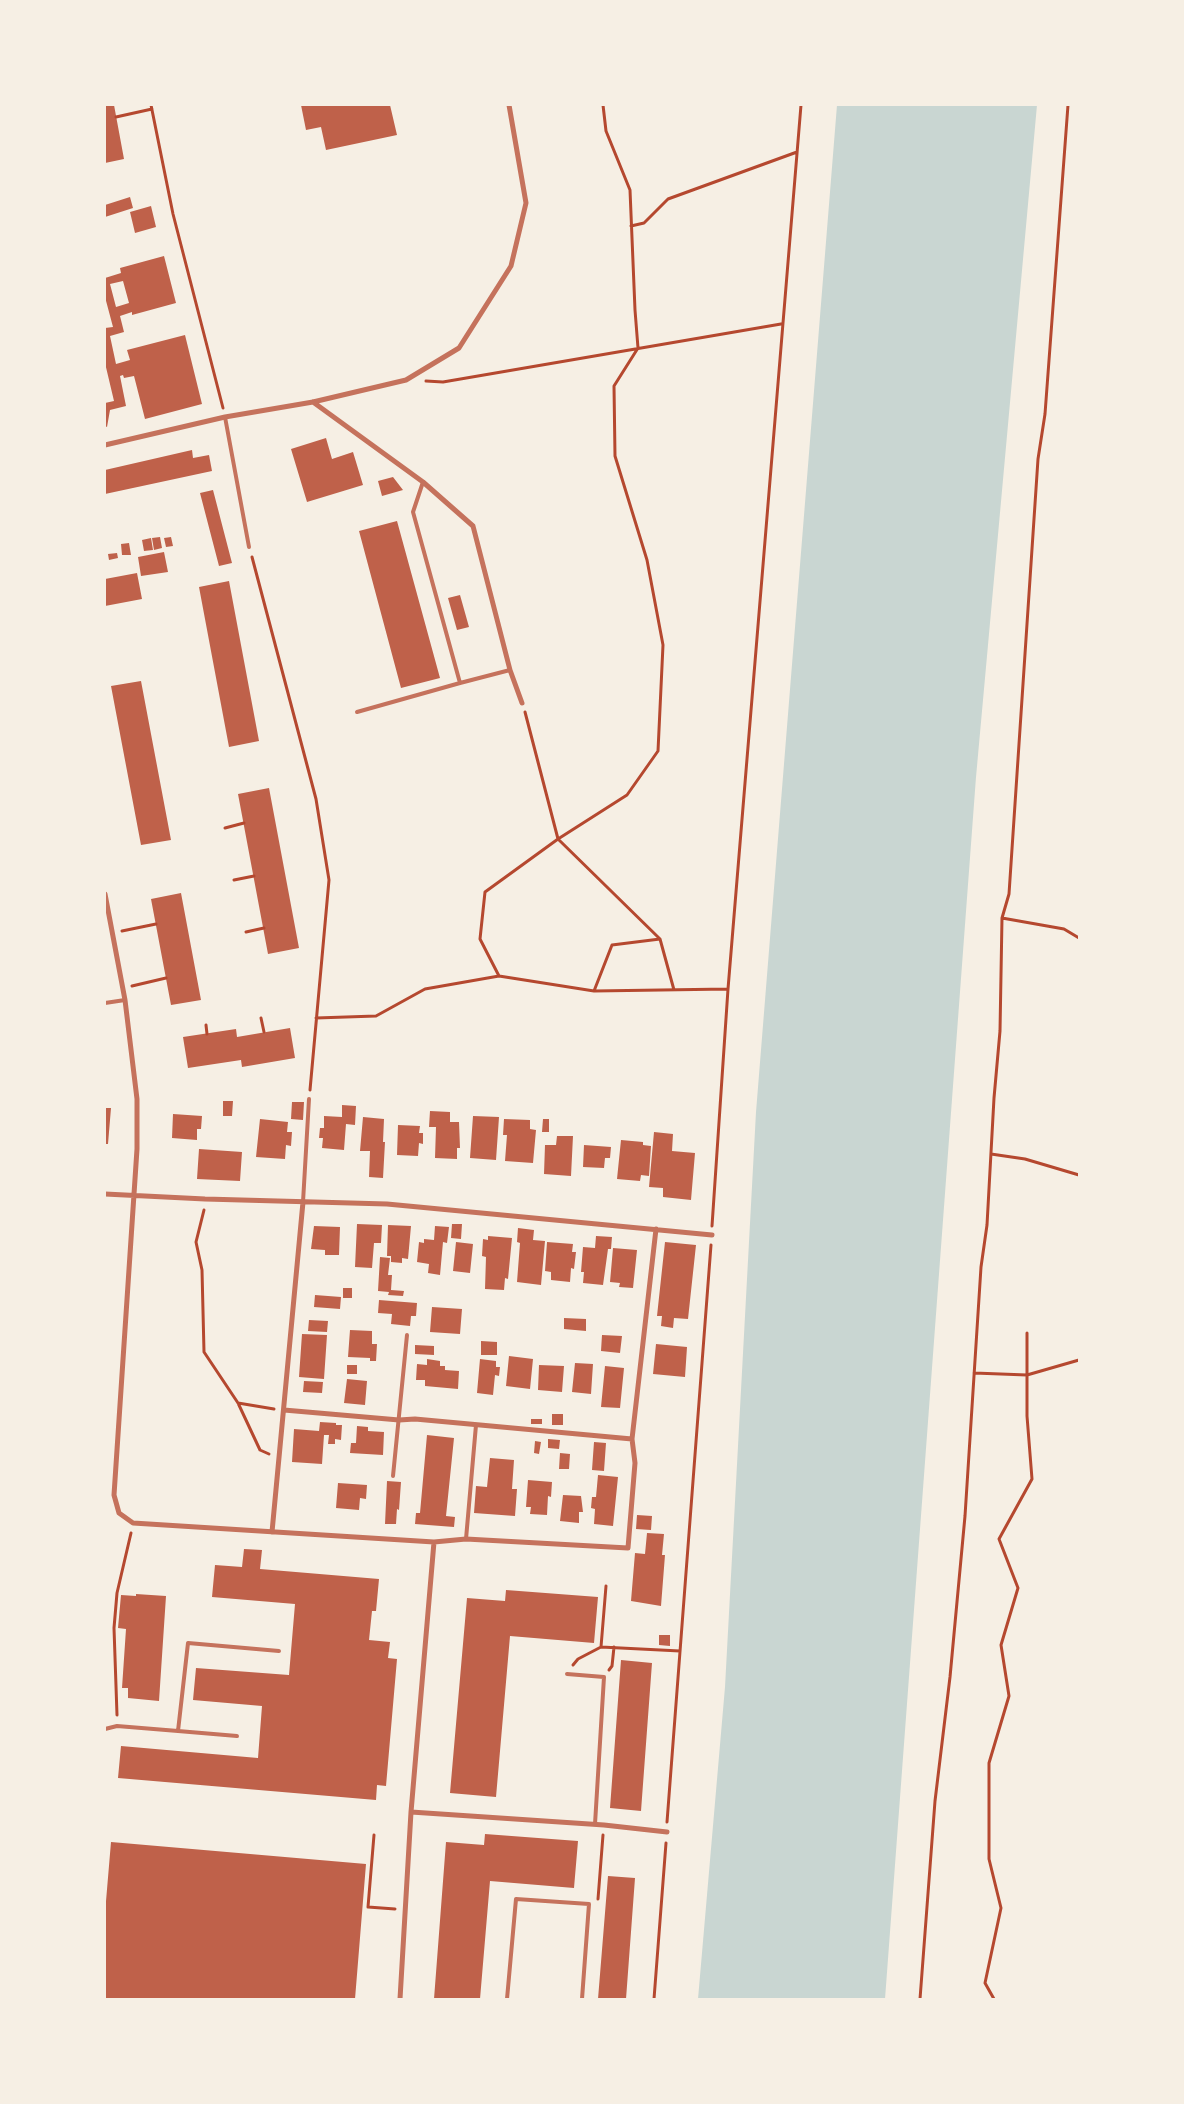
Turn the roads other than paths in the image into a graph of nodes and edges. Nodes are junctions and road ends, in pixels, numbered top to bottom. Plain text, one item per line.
1 (509, 105) edge
2 (313, 402) junction
3 (225, 417) junction
4 (105, 445) edge
5 (423, 482) junction
6 (249, 547) road end
7 (510, 670) junction
8 (460, 683) junction
9 (522, 704) road end
10 (357, 712) dead end
11 (105, 894) edge
12 (108, 922) edge
13 (125, 1000) junction
14 (105, 1002) edge
15 (309, 1099) road end
16 (105, 1194) edge
17 (134, 1196) junction
18 (303, 1202) junction
19 (656, 1229) junction
20 (712, 1235) road end
21 (407, 1335) dead end
22 (284, 1410) junction
23 (399, 1420) junction
24 (476, 1425) junction
25 (632, 1439) junction
26 (393, 1476) dead end
27 (272, 1532) junction
28 (466, 1539) junction
29 (434, 1542) junction
30 (279, 1651) dead end
31 (567, 1674) road end
32 (105, 1729) edge
33 (178, 1731) junction
34 (237, 1736) dead end
35 (411, 1812) junction
36 (595, 1824) junction
37 (667, 1832) road end
38 (400, 1999) edge
39 (507, 1999) edge
40 (582, 1999) edge

1 - 2 street
2 - 3 street
2 - 5 street
3 - 4 street
3 - 6 lane
5 - 7 street
5 - 8 lane
7 - 8 lane
7 - 9 street
8 - 10 lane
11 - 12 street
12 - 13 street
13 - 14 lane
13 - 17 street
15 - 18 lane
16 - 17 street
17 - 18 street
17 - 27 street
18 - 19 street
18 - 22 street
19 - 20 street
19 - 25 street
21 - 23 lane
22 - 23 street
22 - 27 street
23 - 24 street
23 - 26 lane
24 - 25 street
24 - 28 lane
25 - 28 street
27 - 29 street
28 - 29 street
29 - 35 street
30 - 33 lane
31 - 36 lane
32 - 33 lane
33 - 34 lane
35 - 36 street
35 - 38 street
36 - 37 street
39 - 40 lane

